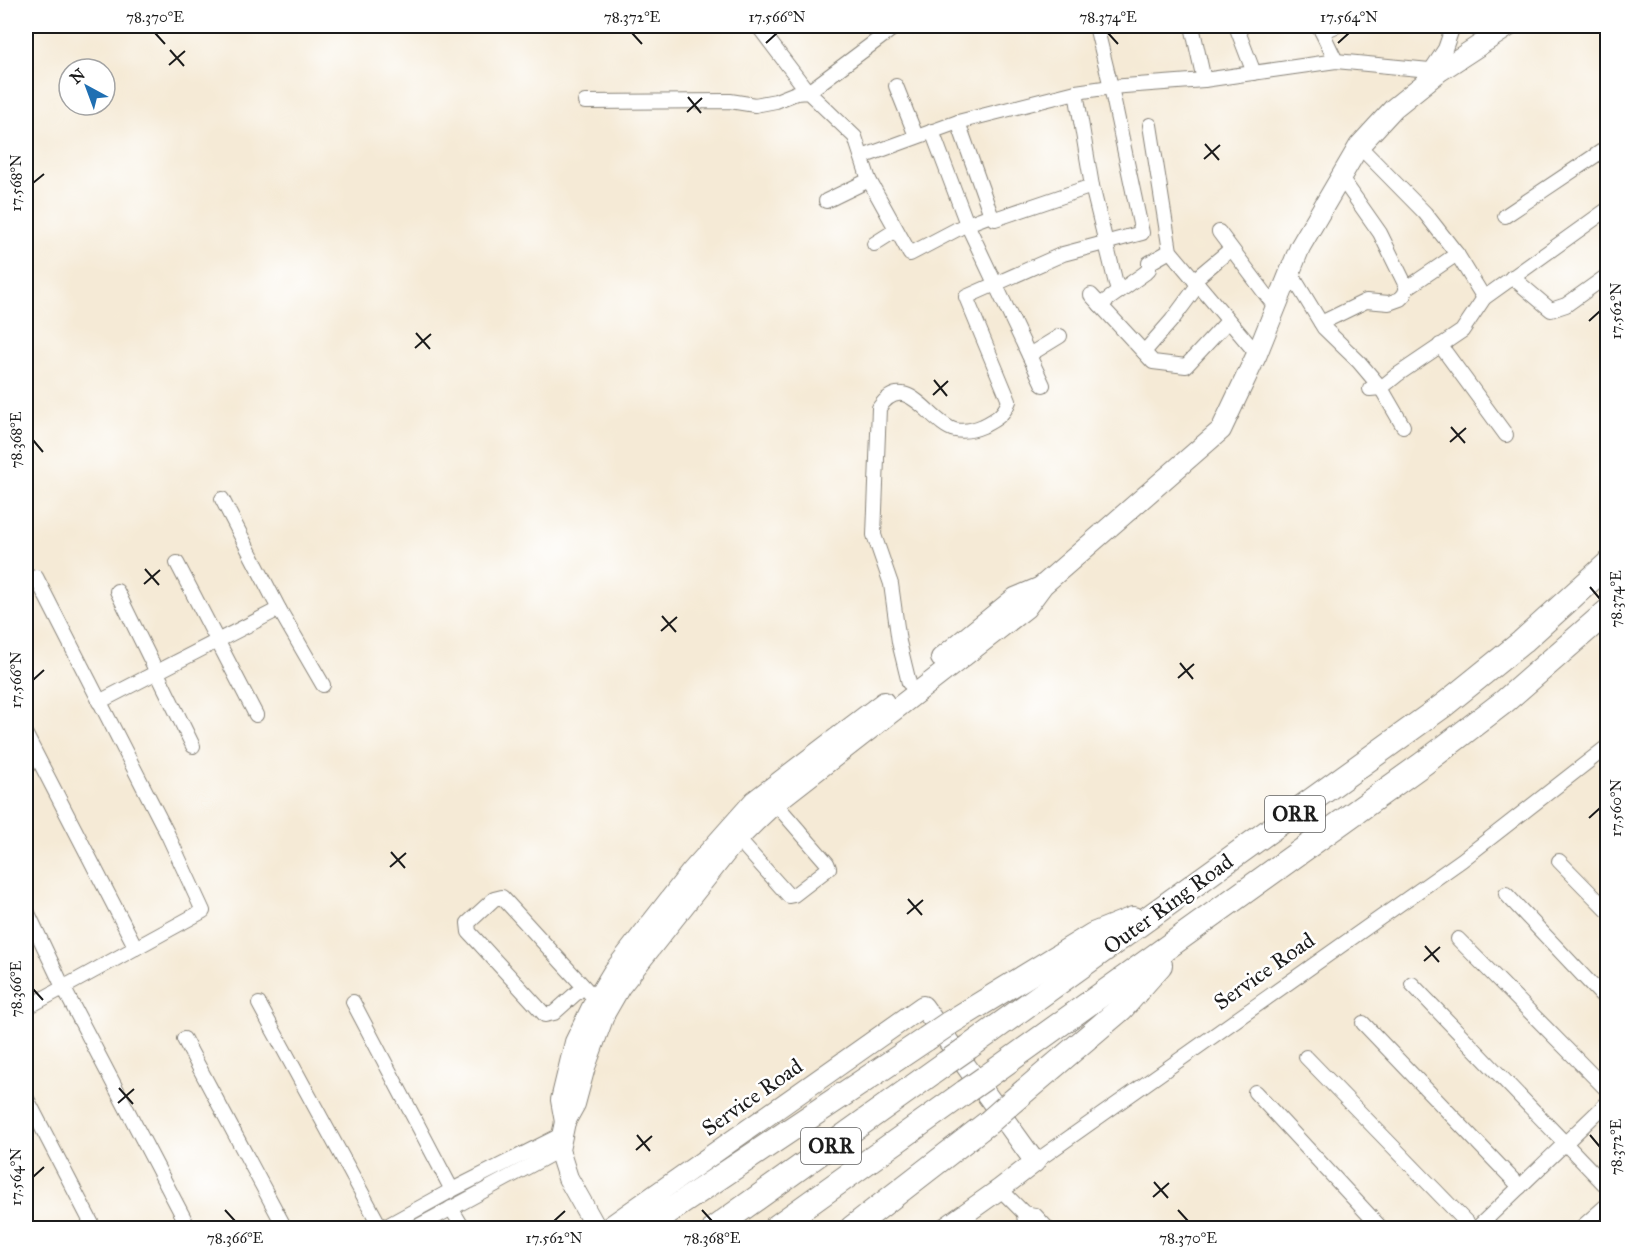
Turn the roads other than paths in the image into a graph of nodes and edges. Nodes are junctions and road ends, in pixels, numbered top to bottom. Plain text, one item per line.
1 (758, 26) edge
2 (896, 26) edge
3 (1096, 26) edge
4 (1192, 26) edge
5 (1236, 26) edge
6 (1336, 26) edge
7 (1453, 26) edge
8 (1509, 26) edge
9 (1321, 29) edge
10 (1336, 61) junction
11 (1436, 71) junction
12 (1254, 73) junction
13 (1204, 80) junction
14 (896, 86) dead end
15 (1112, 87) junction
16 (808, 92) junction
17 (1076, 92) junction
18 (585, 102) dead end
19 (958, 122) junction
20 (1150, 125) dead end
21 (932, 131) junction
22 (916, 136) junction
23 (1359, 146) junction
24 (1608, 147) edge
25 (862, 157) junction
26 (1340, 176) junction
27 (869, 180) junction
28 (1092, 186) junction
29 (826, 201) dead end
30 (1608, 209) edge
31 (991, 214) junction
32 (1505, 216) dead end
33 (967, 224) junction
34 (896, 230) junction
35 (1219, 232) dead end
36 (1105, 243) junction
37 (874, 244) dead end
38 (1231, 249) junction
39 (1170, 251) junction
40 (1457, 254) junction
41 (1290, 272) junction
42 (1608, 275) edge
43 (1512, 277) junction
44 (1196, 282) junction
45 (997, 284) junction
46 (1407, 288) junction
47 (1118, 292) junction
48 (1484, 298) junction
49 (1276, 308) junction
50 (1228, 321) junction
51 (1321, 323) junction
52 (1060, 336) dead end
53 (1440, 345) junction
54 (1144, 352) junction
55 (1257, 354) junction
56 (1029, 355) junction
57 (1043, 385) dead end
58 (1375, 389) junction
59 (1403, 426) dead end
60 (1506, 435) dead end
61 (222, 499) dead end
62 (177, 563) dead end
63 (1608, 564) edge
64 (36, 577) dead end
65 (1043, 585) junction
66 (117, 591) dead end
67 (279, 609) junction
68 (1608, 611) edge
69 (218, 641) junction
70 (158, 671) junction
71 (909, 683) junction
72 (322, 685) dead end
73 (99, 702) junction
74 (256, 715) dead end
75 (26, 735) edge
76 (193, 746) dead end
77 (1608, 746) edge
78 (775, 803) junction
79 (738, 839) junction
80 (1559, 861) dead end
81 (1506, 894) dead end
82 (1165, 907) junction
83 (26, 909) edge
84 (1608, 910) edge
85 (1187, 934) junction
86 (1458, 939) dead end
87 (136, 948) junction
88 (1412, 984) dead end
89 (63, 987) junction
90 (591, 998) junction
91 (570, 999) junction
92 (353, 1002) dead end
93 (1608, 1002) edge
94 (259, 1004) dead end
95 (26, 1008) edge
96 (1363, 1023) dead end
97 (184, 1039) dead end
98 (1306, 1057) dead end
99 (1608, 1091) edge
100 (1255, 1092) dead end
101 (26, 1098) edge
102 (1608, 1102) edge
103 (562, 1136) junction
104 (1565, 1143) junction
105 (1035, 1161) junction
106 (1520, 1187) junction
107 (1608, 1188) edge
108 (452, 1190) junction
109 (1000, 1190) junction
110 (1608, 1204) edge
111 (451, 1208) junction
112 (1024, 1213) junction
113 (94, 1228) edge
114 (189, 1228) edge
115 (285, 1228) edge
116 (382, 1228) edge
117 (415, 1228) edge
118 (463, 1228) edge
119 (596, 1228) edge
120 (608, 1228) edge
121 (644, 1228) edge
122 (716, 1228) edge
123 (775, 1228) edge
124 (852, 1228) edge
125 (945, 1228) edge
126 (1028, 1228) edge
127 (1047, 1228) edge
128 (1381, 1228) edge
129 (1472, 1228) edge
130 (1477, 1228) edge
131 (1581, 1228) edge

1 - 16 street
2 - 16 street
3 - 15 street
4 - 13 street
5 - 12 street
6 - 9 street
7 - 11 street
8 - 11 main road
9 - 10 street
10 - 11 street
10 - 12 street
11 - 23 main road
12 - 13 street
13 - 15 street
14 - 22 street
15 - 17 street
15 - 36 street
16 - 18 street
16 - 25 street
17 - 19 street
17 - 28 street
19 - 21 street
19 - 31 street
20 - 39 street
21 - 22 street
21 - 33 street
22 - 25 street
23 - 26 main road
23 - 40 street
24 - 32 street
25 - 27 street
26 - 41 main road
26 - 46 street
27 - 29 street
27 - 34 street
28 - 31 street
28 - 36 street
30 - 43 street
31 - 33 street
33 - 34 street
33 - 45 street
34 - 37 street
35 - 38 street
36 - 45 street
36 - 47 street
38 - 44 street
38 - 49 street
39 - 44 street
39 - 47 street
40 - 46 street
40 - 48 street
41 - 49 main road
41 - 51 street
42 - 43 street
43 - 48 street
44 - 50 street
44 - 54 street
45 - 56 street
45 - 71 street
46 - 51 street
47 - 54 street
48 - 53 street
49 - 55 main road
50 - 54 street
50 - 55 street
51 - 58 street
52 - 56 street
53 - 58 street
53 - 60 street
55 - 65 main road
56 - 57 street
58 - 59 street
61 - 67 street
62 - 69 street
63 - 82 highway, Outer Ring Road / ORR
64 - 73 street
65 - 71 main road
65 - 78 main road
66 - 70 street
67 - 69 street
67 - 72 street
68 - 85 highway, Outer Ring Road / ORR
69 - 70 street
69 - 74 street
70 - 73 street
70 - 76 street
71 - 90 main road
73 - 87 street
75 - 87 street
77 - 105 street, Service Road
78 - 79 main road
78 - 79 street
79 - 103 main road
80 - 84 street
81 - 93 street
82 - 121 highway, bridge
82 - 122 highway, Outer Ring Road / ORR, bridge
83 - 89 street
85 - 123 highway, Outer Ring Road / ORR, bridge
85 - 124 highway, bridge
86 - 99 street
87 - 89 street
88 - 104 street
89 - 95 street
89 - 114 street
90 - 91 street
90 - 91 street
90 - 91 street
90 - 103 main road
92 - 108 street
94 - 116 street
96 - 106 street
97 - 115 street
98 - 129 street
100 - 128 street
101 - 113 street
102 - 104 street
103 - 108 street
103 - 111 street
103 - 119 main road
104 - 106 street
104 - 107 street
105 - 109 main road, Service Road
105 - 120 main road, Service Road
106 - 130 street
108 - 116 street
109 - 112 street
109 - 125 main road, Service Road
110 - 131 street
111 - 117 street
111 - 118 street
112 - 126 street
112 - 127 street

